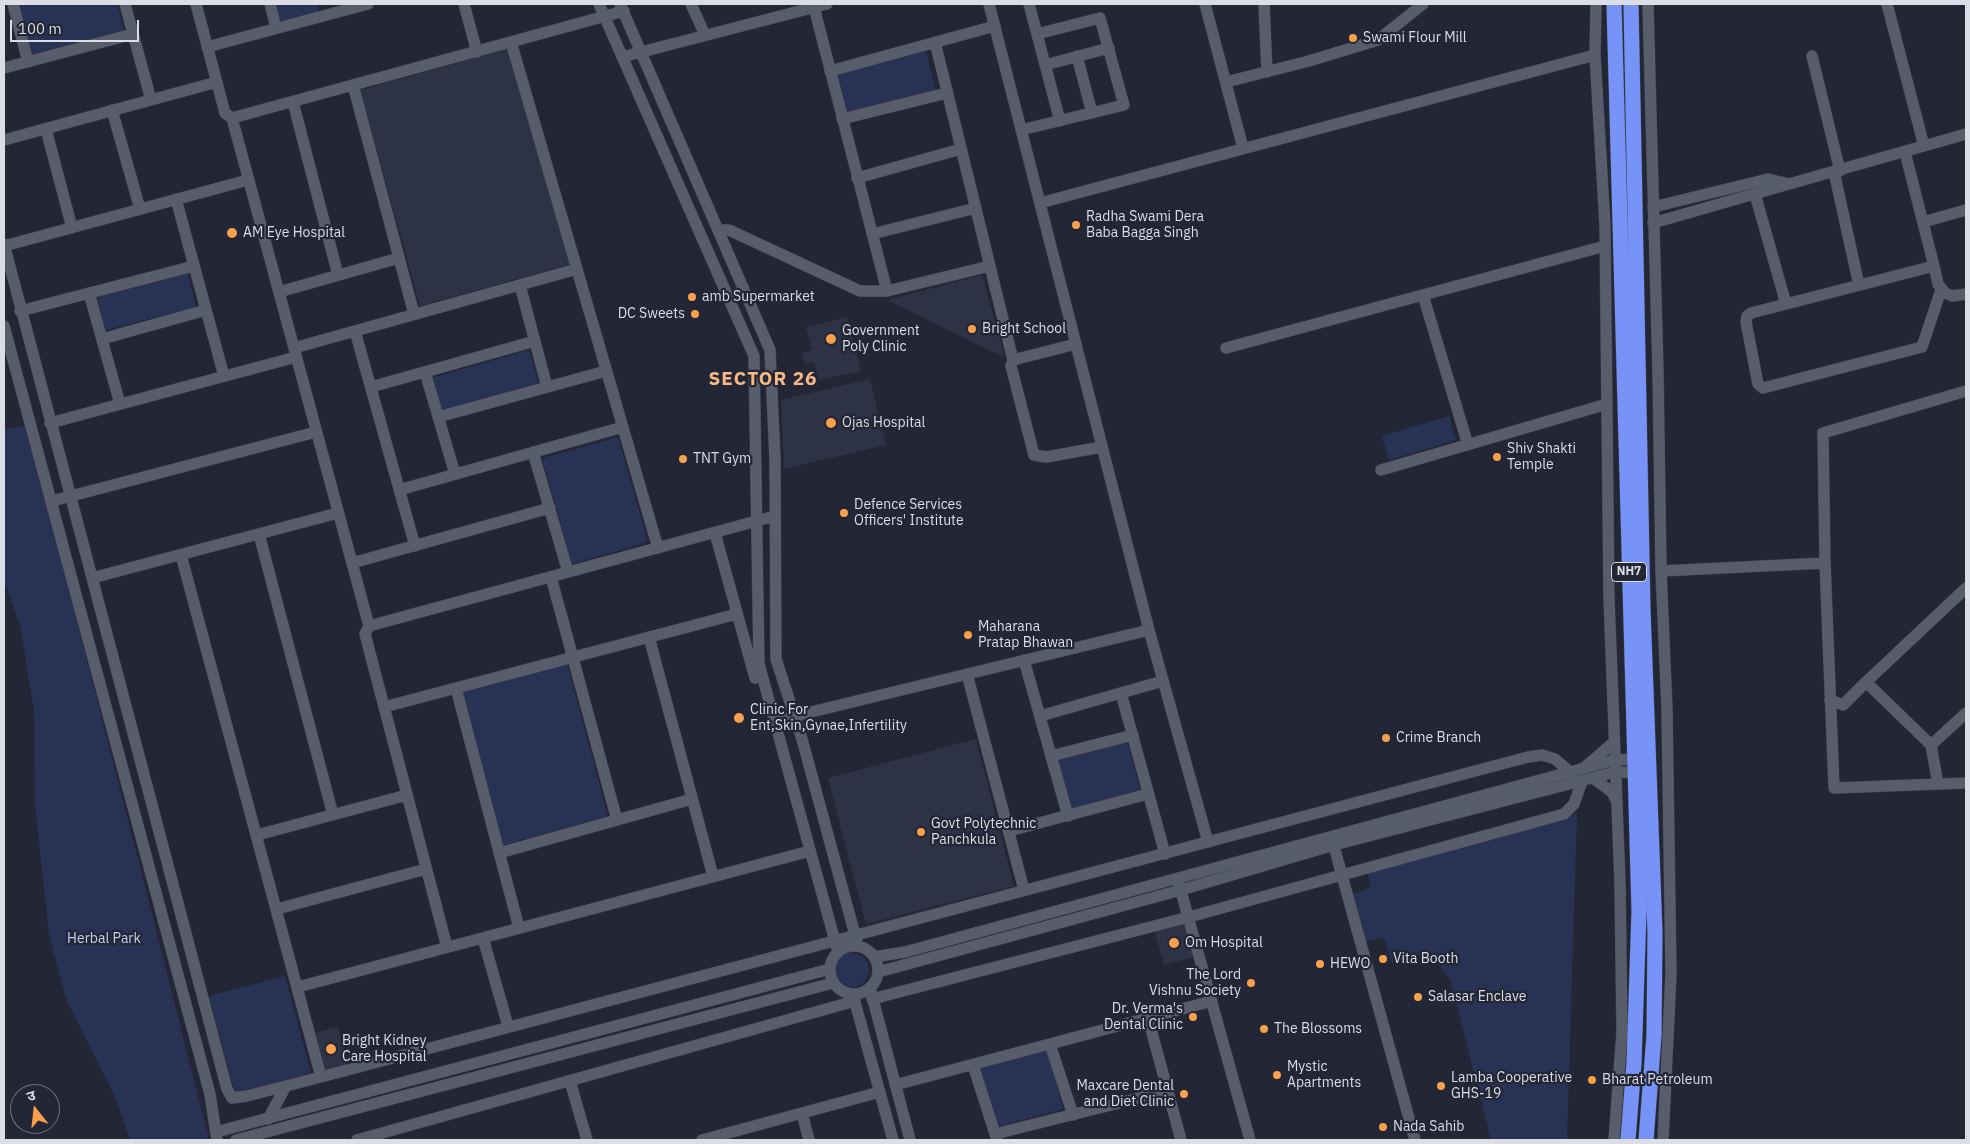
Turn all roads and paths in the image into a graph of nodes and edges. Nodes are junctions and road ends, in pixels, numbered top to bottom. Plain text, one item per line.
1 (13, 4) edge
2 (125, 4) edge
3 (196, 4) edge
4 (270, 4) edge
5 (368, 4) edge
6 (464, 4) edge
7 (599, 4) edge
8 (691, 4) edge
9 (827, 4) edge
10 (989, 4) edge
11 (1029, 4) edge
12 (1205, 4) edge
13 (1264, 4) edge
14 (1423, 4) edge
15 (1596, 4) edge
16 (1614, 4) edge
17 (1631, 4) edge
18 (1648, 4) edge
19 (1887, 4) edge
20 (814, 7) junction
21 (622, 8) edge
22 (326, 9) edge
23 (605, 17) junction
24 (995, 26) junction
25 (276, 28) junction
26 (133, 34) junction
27 (1037, 34) junction
28 (705, 35) junction
29 (511, 42) junction
30 (935, 42) junction
31 (207, 46) junction
32 (1109, 48) junction
33 (641, 51) junction
34 (477, 52) junction
35 (1596, 55) junction
36 (1078, 56) junction
37 (1812, 56) dead end
38 (622, 57) junction
39 (28, 62) junction
40 (1045, 65) junction
41 (4, 68) edge
42 (830, 70) junction
43 (1267, 72) junction
44 (217, 82) junction
45 (1226, 82) junction
46 (353, 86) junction
47 (947, 93) junction
48 (151, 100) junction
49 (293, 102) junction
50 (112, 110) junction
51 (1092, 112) junction
52 (232, 118) junction
53 (842, 119) junction
54 (1060, 121) junction
55 (46, 128) junction
56 (1021, 130) junction
57 (1966, 134) edge
58 (4, 140) edge
59 (1924, 146) junction
60 (1243, 148) junction
61 (961, 149) junction
62 (1905, 152) junction
63 (1837, 172) junction
64 (858, 178) junction
65 (248, 180) junction
66 (1789, 184) junction
67 (1755, 194) junction
68 (176, 200) junction
69 (1040, 204) junction
70 (1653, 207) junction
71 (976, 208) junction
72 (140, 209) junction
73 (1966, 210) edge
74 (1923, 222) junction
75 (1653, 223) junction
76 (72, 228) junction
77 (718, 230) junction
78 (872, 234) junction
79 (4, 245) edge
80 (1605, 246) junction
81 (399, 258) junction
82 (194, 266) junction
83 (990, 266) junction
84 (1934, 266) junction
85 (577, 268) junction
86 (338, 275) junction
87 (520, 285) junction
88 (1859, 285) junction
89 (1941, 290) junction
90 (278, 292) junction
91 (887, 292) junction
92 (89, 293) junction
93 (1966, 294) edge
94 (1422, 295) junction
95 (1786, 304) junction
96 (206, 310) junction
97 (20, 311) junction
98 (414, 314) junction
99 (4, 326) edge
100 (355, 331) junction
101 (102, 340) junction
102 (535, 341) junction
103 (1076, 344) junction
104 (1226, 348) dead end
105 (295, 352) junction
106 (4, 356) edge
107 (1013, 360) junction
108 (606, 371) junction
109 (425, 372) junction
110 (224, 376) junction
111 (17, 378) junction
112 (371, 387) junction
113 (547, 387) junction
114 (1966, 391) edge
115 (120, 404) junction
116 (1607, 404) junction
117 (438, 417) junction
118 (50, 423) junction
119 (623, 427) junction
120 (316, 432) junction
121 (1468, 445) junction
122 (1102, 448) junction
123 (533, 452) junction
124 (1381, 470) dead end
125 (455, 474) junction
126 (399, 490) junction
127 (70, 497) junction
128 (52, 501) junction
129 (550, 508) junction
130 (338, 513) junction
131 (775, 516) junction
132 (756, 522) junction
133 (715, 533) junction
134 (259, 534) junction
135 (415, 546) junction
136 (658, 548) junction
137 (181, 555) junction
138 (352, 563) junction
139 (1825, 563) junction
140 (1660, 571) junction
141 (568, 572) junction
142 (551, 577) junction
143 (92, 578) junction
144 (1966, 588) edge
145 (737, 614) junction
146 (369, 626) junction
147 (1149, 630) junction
148 (648, 637) junction
149 (573, 657) junction
150 (1024, 660) junction
151 (968, 674) junction
152 (1163, 681) junction
153 (1866, 682) junction
154 (456, 688) junction
155 (766, 693) junction
156 (1122, 693) junction
157 (1830, 700) junction
158 (384, 707) junction
159 (1966, 713) edge
160 (794, 716) junction
161 (1040, 716) junction
162 (774, 721) junction
163 (1133, 735) junction
164 (1614, 742) junction
165 (1931, 745) junction
166 (1051, 756) junction
167 (1614, 760) junction
168 (1642, 766) junction
169 (1615, 772) junction
170 (1570, 773) junction
171 (1586, 776) junction
172 (1966, 783) edge
173 (1938, 784) junction
174 (1148, 794) junction
175 (407, 795) junction
176 (692, 799) junction
177 (1618, 804) junction
178 (332, 815) junction
179 (1068, 816) junction
180 (617, 820) junction
181 (1009, 831) junction
182 (257, 835) junction
183 (1332, 841) junction
184 (1208, 842) junction
185 (810, 851) junction
186 (499, 854) junction
187 (1165, 854) junction
188 (426, 869) junction
189 (1342, 875) junction
190 (713, 876) junction
191 (1179, 884) junction
192 (1024, 890) junction
193 (276, 910) junction
194 (1189, 918) junction
195 (519, 928) junction
196 (483, 938) junction
197 (856, 941) junction
198 (447, 947) junction
199 (836, 947) junction
200 (874, 957) junction
201 (830, 969) junction
202 (878, 972) junction
203 (833, 983) junction
204 (298, 987) junction
205 (871, 994) junction
206 (854, 998) junction
207 (1212, 1001) junction
208 (1148, 1018) junction
209 (508, 1026) junction
210 (1050, 1044) junction
211 (973, 1065) junction
212 (223, 1072) junction
213 (321, 1077) junction
214 (570, 1081) junction
215 (895, 1085) junction
216 (286, 1086) junction
217 (1167, 1090) junction
218 (880, 1092) junction
219 (210, 1094) junction
220 (802, 1113) junction
221 (1073, 1115) junction
222 (268, 1119) junction
223 (217, 1136) edge
224 (728, 1137) edge
225 (996, 1137) edge
226 (236, 1140) edge
227 (357, 1140) edge
228 (587, 1140) edge
229 (702, 1140) edge
230 (809, 1140) edge
231 (893, 1140) edge
232 (910, 1140) edge
233 (1181, 1140) edge
234 (1250, 1140) edge
235 (1415, 1140) edge
236 (1614, 1140) edge
237 (1628, 1140) edge
238 (1646, 1140) edge
239 (1663, 1140) edge

1 - 39 street
2 - 26 street
3 - 31 street
4 - 25 street
5 - 22 street
6 - 34 street
7 - 23 street
8 - 28 street
9 - 20 street
10 - 24 street
11 - 27 street
12 - 45 street
13 - 43 street
14 - 43 street
15 - 35 street
16 - 168 highway, NH7
17 - 168 highway, NH7
18 - 70 street
19 - 59 street
20 - 28 street
20 - 42 street
21 - 23 street
21 - 33 street
22 - 25 street
23 - 29 street
23 - 38 street
24 - 30 street
24 - 56 street
25 - 31 street
26 - 39 street
26 - 48 street
27 - 32 street
27 - 40 street
28 - 33 street
29 - 34 street
29 - 85 street
30 - 42 street
30 - 47 street
31 - 44 street
32 - 36 street
32 - 51 street
33 - 38 street
33 - 77 street
34 - 46 street
35 - 60 street
35 - 80 street
36 - 40 street
36 - 51 street
37 - 63 street
38 - 132 street
39 - 41 street
40 - 54 street
42 - 53 street
43 - 45 street
44 - 48 street
44 - 52 street
45 - 60 street
46 - 49 street
46 - 81 street
47 - 53 street
47 - 61 street
48 - 50 street
49 - 52 street
49 - 86 street
50 - 55 street
50 - 72 street
51 - 54 street
52 - 65 street
53 - 64 street
54 - 56 street
55 - 58 street
55 - 76 street
56 - 69 street
57 - 59 street
59 - 62 street
60 - 69 street
61 - 64 street
61 - 71 street
62 - 63 street
62 - 74 street
63 - 66 street
63 - 88 street
64 - 78 street
65 - 68 street
65 - 90 street
66 - 67 street
66 - 70 street
67 - 75 street
67 - 95 street
68 - 72 street
68 - 82 street
69 - 103 street
70 - 75 street
71 - 78 street
71 - 83 street
72 - 76 street
73 - 74 street
74 - 84 street
75 - 140 street
76 - 79 street
77 - 91 street
77 - 131 street
78 - 91 street
79 - 97 street
80 - 94 street
80 - 116 street
81 - 86 street
81 - 98 street
82 - 92 street
82 - 96 street
83 - 91 street
83 - 107 street
84 - 88 street
84 - 89 street
85 - 87 street
85 - 108 street
86 - 90 street
87 - 98 street
87 - 102 street
88 - 95 street
89 - 93 street
89 - 95 street
90 - 105 street
92 - 97 street
92 - 101 street
94 - 104 street
94 - 121 street
96 - 101 street
96 - 110 street
97 - 118 street
98 - 100 street
99 - 111 street
100 - 105 street
100 - 112 street
101 - 115 street
102 - 109 street
102 - 113 street
103 - 107 street
103 - 122 street
105 - 110 street
105 - 120 street
106 - 111 street
107 - 122 street
108 - 113 street
108 - 119 street
109 - 112 street
109 - 117 street
110 - 115 street
111 - 128 street
112 - 126 street
113 - 117 street
114 - 139 street
115 - 118 street
116 - 121 street
116 - 164 street
117 - 125 street
118 - 127 street
119 - 123 street
119 - 136 street
120 - 127 street
120 - 130 street
121 - 124 street
122 - 147 street
123 - 125 street
123 - 129 street
125 - 126 street
126 - 135 street
127 - 128 street
127 - 143 street
128 - 219 street
129 - 135 street
129 - 141 street
130 - 134 street
130 - 138 street
131 - 132 street
131 - 160 street
132 - 133 street
132 - 155 street
133 - 136 street
133 - 145 street
134 - 137 street
134 - 178 street
135 - 138 street
136 - 141 street
137 - 143 street
137 - 182 street
138 - 146 street
139 - 140 street
139 - 157 street
140 - 239 street
141 - 142 street
142 - 146 street
142 - 149 street
143 - 212 street
144 - 153 street
145 - 148 street
145 - 155 street
146 - 158 street
147 - 150 street
147 - 152 street
148 - 149 street
148 - 176 street
149 - 154 street
149 - 180 street
150 - 151 street
150 - 161 street
151 - 160 street
151 - 181 street
152 - 156 street
152 - 184 street
153 - 157 street
153 - 165 street
154 - 158 street
154 - 186 street
155 - 162 street
156 - 161 street
156 - 163 street
157 - 173 street
158 - 175 street
159 - 165 street
160 - 162 street
160 - 197 street
161 - 166 street
162 - 185 street
163 - 166 street
163 - 174 street
164 - 167 street
164 - 171 street
165 - 173 street
166 - 179 street
167 - 168 street
167 - 169 street
167 - 171 street
168 - 169 street
168 - 237 highway, NH7
168 - 238 highway, NH7
169 - 171 street
169 - 177 street
170 - 171 street
170 - 183 street
170 - 184 street
171 - 177 street
171 - 183 street
171 - 189 street
172 - 173 street
174 - 179 street
174 - 187 street
175 - 178 street
175 - 188 street
176 - 180 street
176 - 190 street
177 - 236 street
178 - 182 street
179 - 181 street
180 - 186 street
181 - 192 street
182 - 193 street
183 - 189 street
183 - 191 street
184 - 187 street
185 - 190 street
185 - 199 street
186 - 195 street
187 - 192 street
188 - 193 street
188 - 198 street
189 - 194 street
189 - 235 street
190 - 195 street
191 - 194 street
191 - 200 street
191 - 202 street
192 - 197 street
193 - 204 street
194 - 205 street
194 - 207 street
195 - 196 street
196 - 198 street
196 - 209 street
197 - 199 street
197 - 200 street
198 - 204 street
199 - 201 street
199 - 209 street
200 - 202 street
201 - 203 street
201 - 222 street
202 - 205 street
203 - 206 street
203 - 226 street
204 - 213 street
205 - 206 street
205 - 215 street
206 - 214 street
206 - 218 street
207 - 208 street
207 - 234 street
208 - 210 street
208 - 217 street
209 - 213 street
210 - 211 street
210 - 221 street
211 - 215 street
211 - 225 street
212 - 216 street
212 - 219 street
213 - 216 street
214 - 227 street
214 - 228 street
215 - 232 street
216 - 222 street
217 - 221 street
217 - 233 street
218 - 220 street
218 - 231 street
219 - 223 street
220 - 224 street
220 - 230 street
221 - 225 street
222 - 223 street
224 - 229 street

